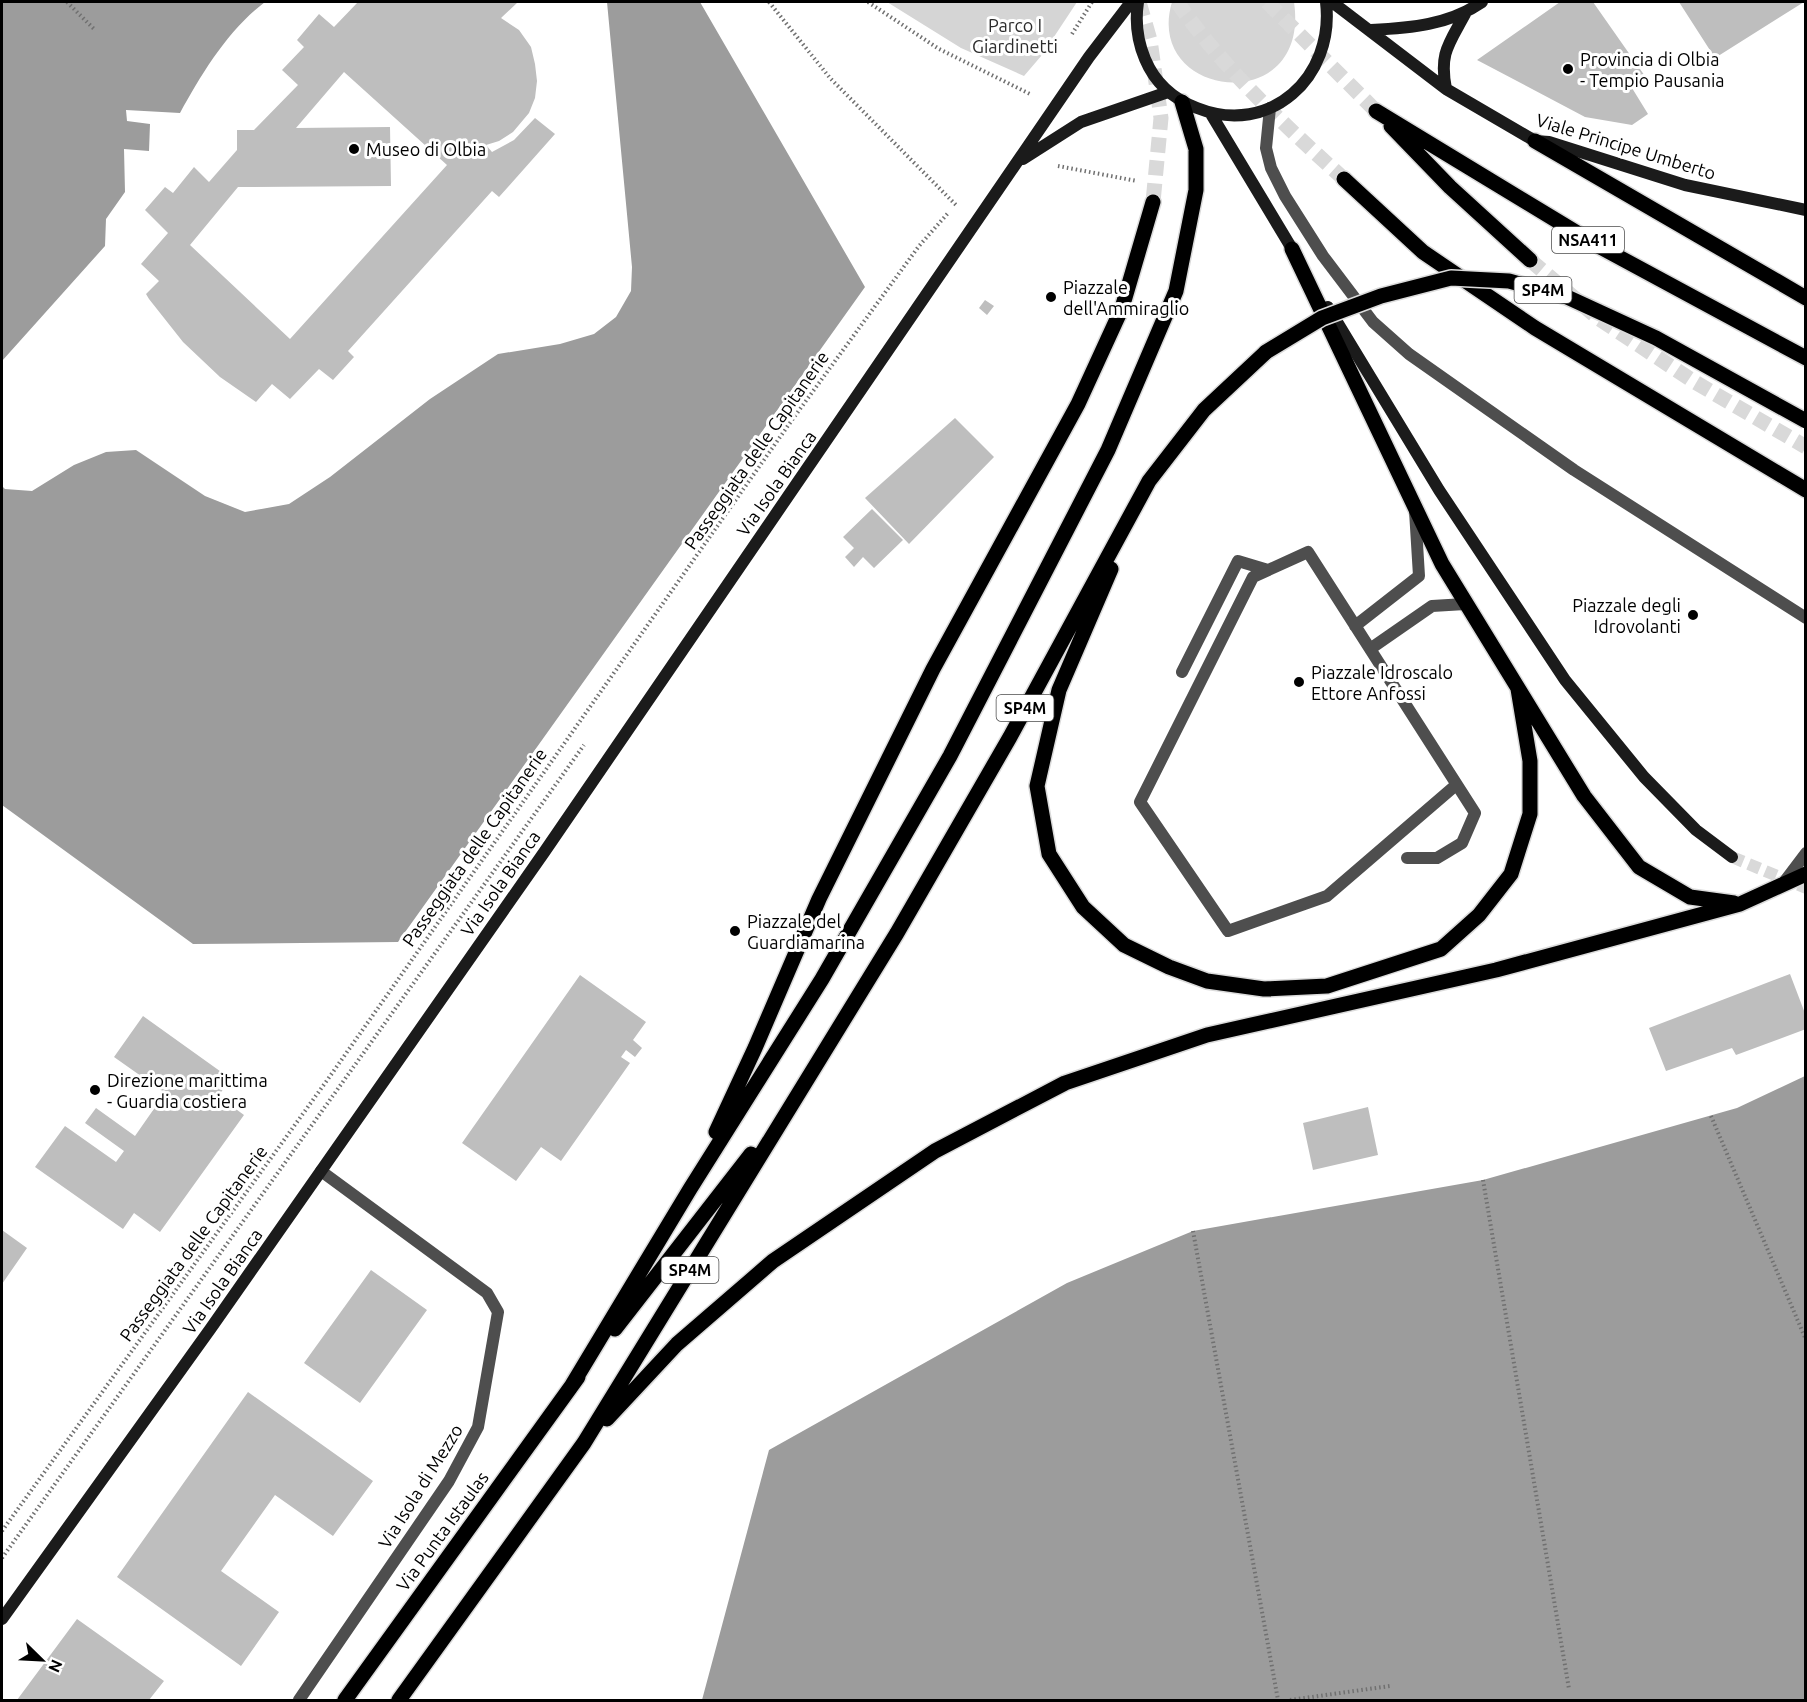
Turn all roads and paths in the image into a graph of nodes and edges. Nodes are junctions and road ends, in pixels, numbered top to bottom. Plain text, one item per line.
1 (67, 2) edge
2 (769, 2) edge
3 (868, 2) edge
4 (1131, 2) edge
5 (1138, 2) edge
6 (1326, 2) edge
7 (1332, 2) edge
8 (1482, 2) edge
9 (1465, 14) junction
10 (95, 30) dead end
11 (1371, 30) junction
12 (1446, 89) junction
13 (1168, 92) junction
14 (1032, 95) dead end
15 (1182, 102) junction
16 (1270, 108) junction
17 (1211, 114) junction
18 (1535, 141) junction
19 (1020, 161) junction
20 (1344, 179) tunnel mouth
21 (1139, 181) dead end
22 (1154, 202) tunnel mouth
23 (956, 205) junction
24 (1806, 210) edge
25 (957, 212) dead end
26 (1292, 249) junction
27 (1530, 260) tunnel mouth
28 (1806, 298) edge
29 (1806, 358) edge
30 (1806, 421) edge
31 (1149, 481) junction
32 (1806, 490) edge
33 (1414, 507) junction
34 (1268, 570) junction
35 (1466, 604) junction
36 (1806, 618) edge
37 (1355, 626) junction
38 (1370, 649) junction
39 (1182, 672) dead end
40 (1518, 689) junction
41 (586, 741) dead end
42 (1456, 785) junction
43 (1806, 852) edge
44 (1732, 857) tunnel mouth
45 (1407, 858) dead end
46 (1806, 874) edge
47 (1781, 886) junction
48 (1740, 904) junction
49 (796, 1096) junction
50 (1712, 1116) dead end
51 (321, 1171) junction
52 (1483, 1180) dead end
53 (690, 1189) junction
54 (1193, 1231) dead end
55 (1806, 1340) edge
56 (572, 1385) junction
57 (584, 1443) junction
58 (2, 1531) edge
59 (2, 1558) edge
60 (2, 1619) edge
61 (1390, 1686) dead end
62 (1569, 1689) dead end
63 (299, 1701) edge
64 (345, 1701) edge
65 (399, 1701) edge
66 (1278, 1701) edge
67 (1290, 1701) edge

1 - 10 path
2 - 23 path
3 - 14 path
4 - 19 street, Via Isola Bianca
5 - 13 street
6 - 16 street
7 - 11 street, Viale Principe Umberto
8 - 9 street
9 - 11 street
9 - 12 street
11 - 12 street, Viale Principe Umberto
12 - 18 street, Viale Principe Umberto
13 - 15 street
13 - 19 street, Via Isola Bianca
15 - 17 street
15 - 53 main road
16 - 17 street
16 - 36 street
17 - 26 street
18 - 24 street, Viale Principe Umberto
18 - 28 main road
19 - 21 path
19 - 51 street, Via Isola Bianca
20 - 32 main road
22 - 53 main road
23 - 25 path, Passeggiata delle Capitanerie
23 - 58 path, Passeggiata delle Capitanerie
26 - 33 main road
26 - 44 street
27 - 29 main road, NSA411
30 - 31 main road, SP4M, bridge
31 - 40 main road
31 - 49 main road, SP4M
33 - 35 main road
33 - 37 street
34 - 37 street
34 - 39 street
34 - 42 street
35 - 38 street
35 - 40 main road
37 - 38 street
38 - 42 street
40 - 48 main road
41 - 59 path
42 - 45 street
43 - 47 street
46 - 47 main road
47 - 48 main road
48 - 57 main road
49 - 56 main road, SP4M
49 - 57 main road, SP4M
50 - 55 path
51 - 60 street, Via Isola Bianca
51 - 63 street, Via Isola di Mezzo
52 - 62 path
53 - 56 main road
54 - 66 path
56 - 64 main road, Via Punta Istaulas
57 - 65 main road
61 - 67 path

